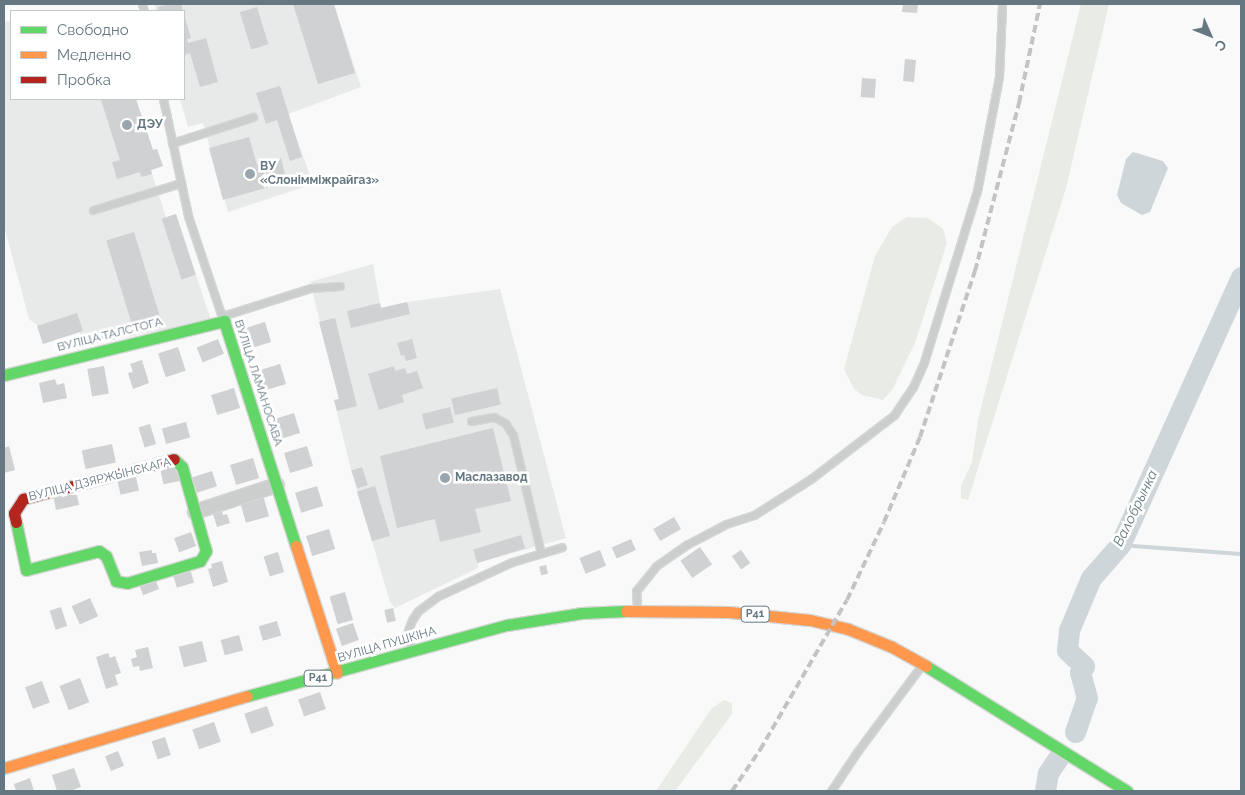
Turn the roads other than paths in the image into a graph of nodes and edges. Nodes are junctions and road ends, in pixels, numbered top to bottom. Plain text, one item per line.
1 (1002, 4) edge
2 (163, 100) edge
3 (253, 117) dead end
4 (172, 143) junction
5 (181, 183) junction
6 (93, 210) dead end
7 (340, 286) dead end
8 (223, 319) junction
9 (4, 375) edge
10 (471, 421) dead end
11 (277, 485) junction
12 (195, 512) junction
13 (562, 547) dead end
14 (541, 553) junction
15 (637, 610) junction
16 (412, 652) junction
17 (922, 664) junction
18 (338, 673) junction
19 (4, 768) edge
20 (830, 791) edge
21 (1127, 791) edge

1 - 15 lane
2 - 4 lane, ВУЛІЦА ЛАМАНОСАВА
3 - 4 lane
4 - 5 lane, ВУЛІЦА ЛАМАНОСАВА
5 - 6 lane
5 - 8 lane, ВУЛІЦА ЛАМАНОСАВА
7 - 8 lane
8 - 9 main road, ВУЛІЦА ТАЛСТОГА
8 - 11 main road, ВУЛІЦА ЛАМАНОСАВА
10 - 14 lane
11 - 12 street
11 - 18 main road, ВУЛІЦА ЛАМАНОСАВА
12 - 12 main road, ВУЛІЦА ДЗЯРЖЫНСКАГА
13 - 14 lane
14 - 16 lane
15 - 16 main road, ВУЛІЦА ПУШКІНА / Р41
15 - 17 main road, Р41
16 - 18 main road, ВУЛІЦА ПУШКІНА / Р41
17 - 20 lane
17 - 21 main road, Р41
18 - 19 main road, ВУЛІЦА ПУШКІНА / Р41

